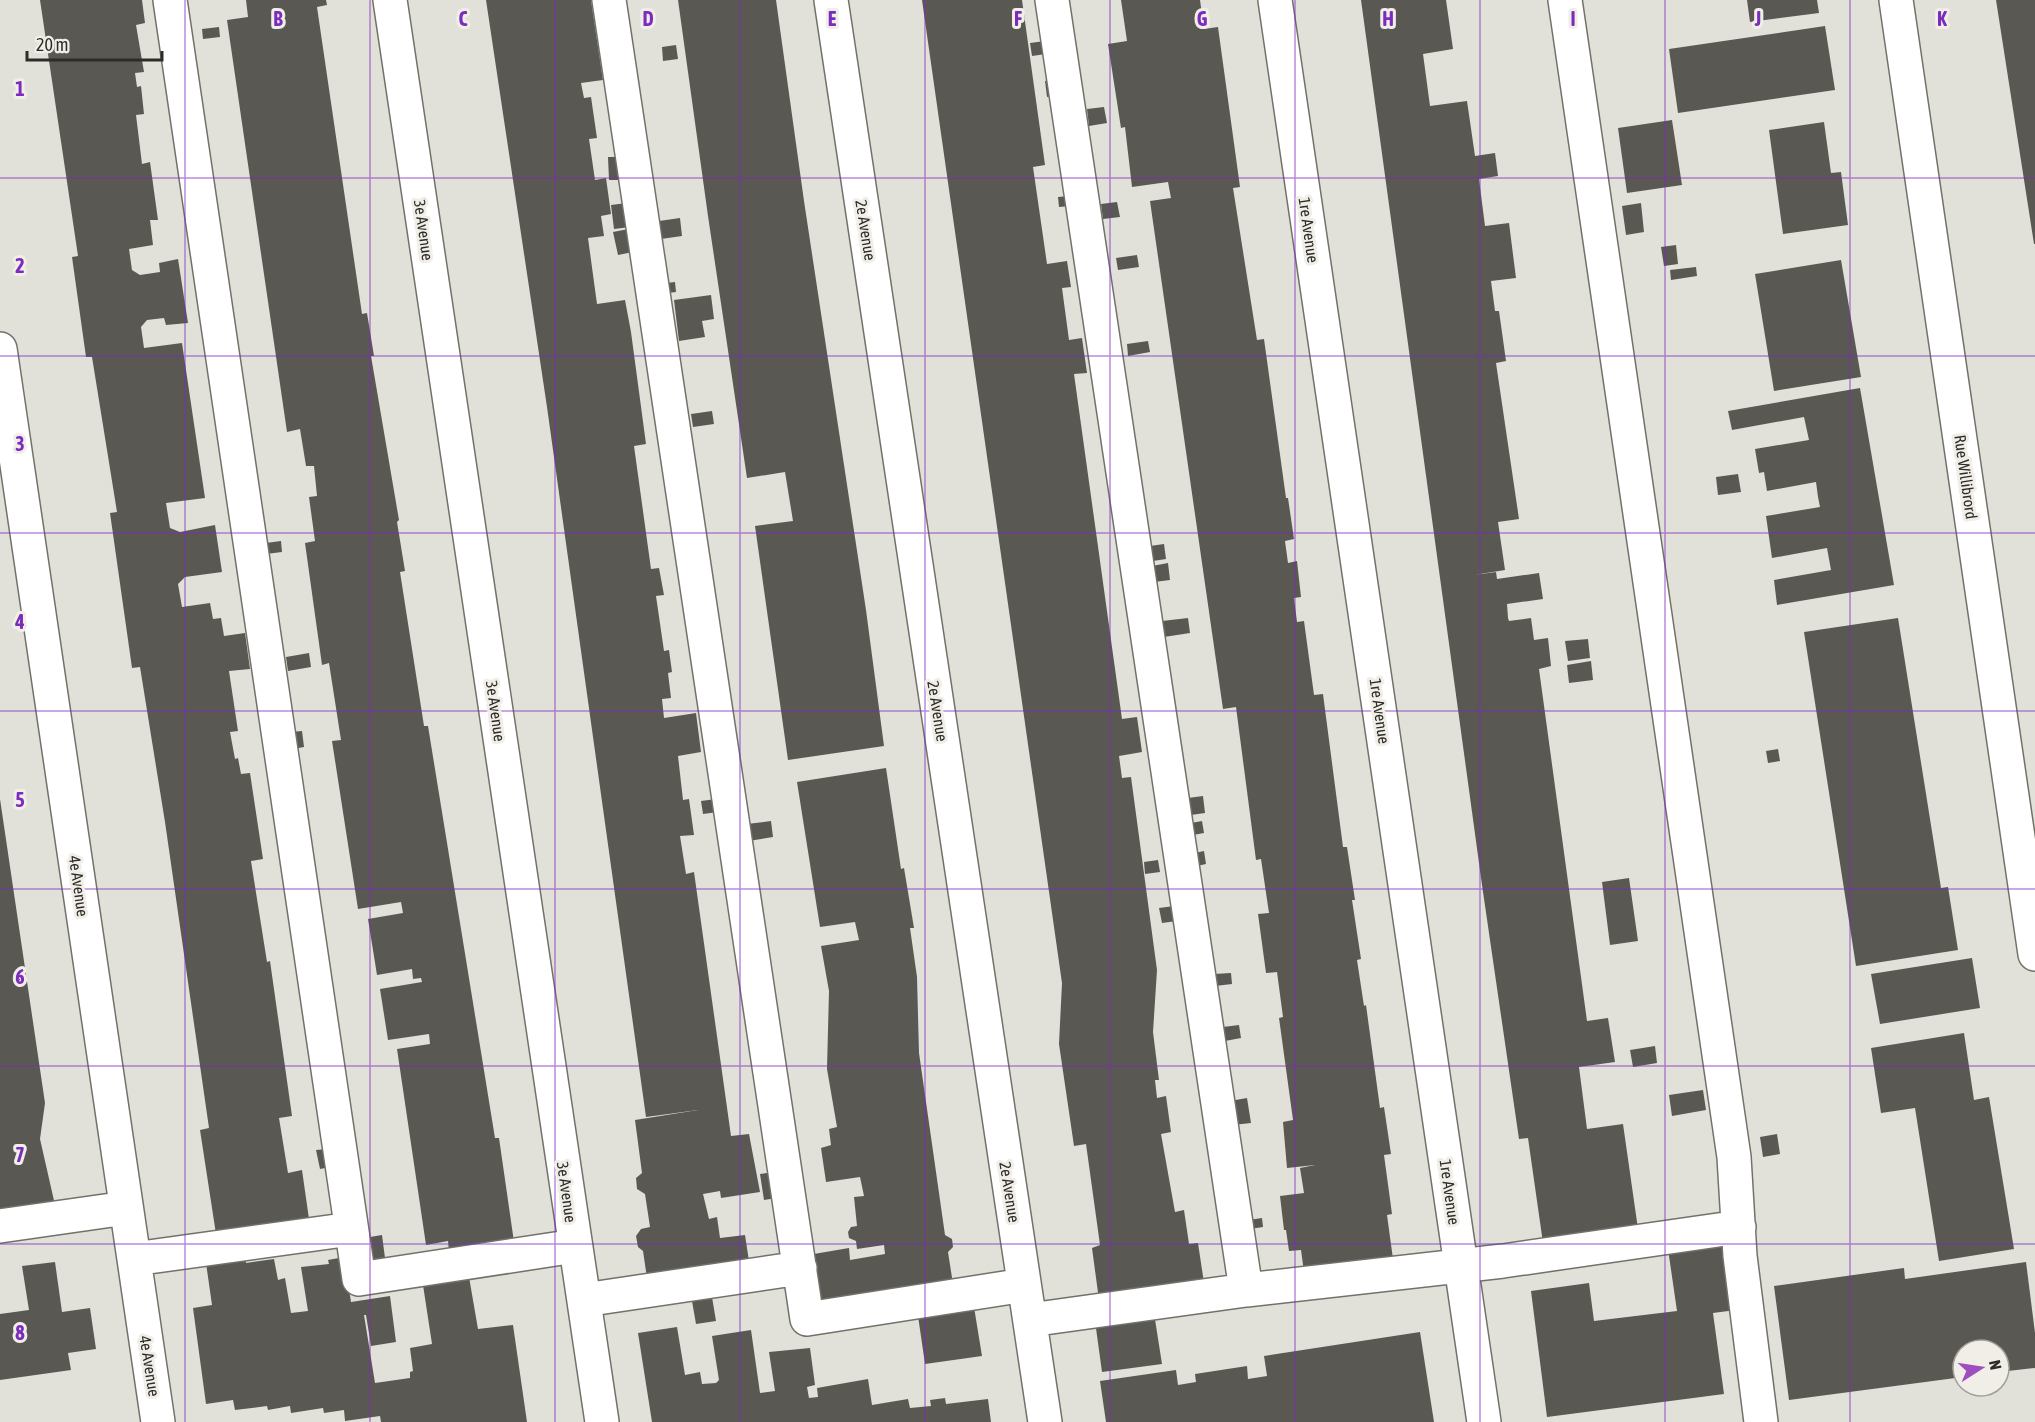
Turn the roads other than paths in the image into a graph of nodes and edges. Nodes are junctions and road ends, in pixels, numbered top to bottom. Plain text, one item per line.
1 (170, 0) edge
2 (390, 0) edge
3 (609, 0) edge
4 (831, 0) edge
5 (1052, 0) edge
6 (1275, 0) edge
7 (1565, 0) edge
8 (1896, 0) edge
9 (0, 349) edge
10 (2035, 954) edge
11 (126, 1208) junction
12 (0, 1226) edge
13 (1739, 1227) junction
14 (351, 1229) junction
15 (575, 1246) junction
16 (134, 1259) junction
17 (1461, 1266) junction
18 (800, 1268) junction
19 (1024, 1285) junction
20 (1246, 1290) junction
21 (584, 1300) junction
22 (1030, 1320) junction
23 (158, 1422) edge
24 (602, 1422) edge
25 (1045, 1422) edge
26 (1484, 1422) edge
27 (1761, 1422) edge

1 - 14 street
2 - 15 street, 3e Avenue
3 - 18 street
4 - 19 street, 2e Avenue
5 - 20 street
6 - 17 street, 1re Avenue
7 - 13 street
8 - 10 street, Rue Willibrord
9 - 11 street, 4e Avenue
11 - 12 street
11 - 16 street, 4e Avenue
13 - 17 street
13 - 27 street
14 - 15 street
14 - 16 street
15 - 21 street, 3e Avenue
16 - 23 street, 4e Avenue
17 - 20 street
17 - 26 street, 1re Avenue
18 - 19 street
18 - 21 street
19 - 22 street, 2e Avenue
20 - 22 street
21 - 24 street, 3e Avenue
22 - 25 street, 2e Avenue

